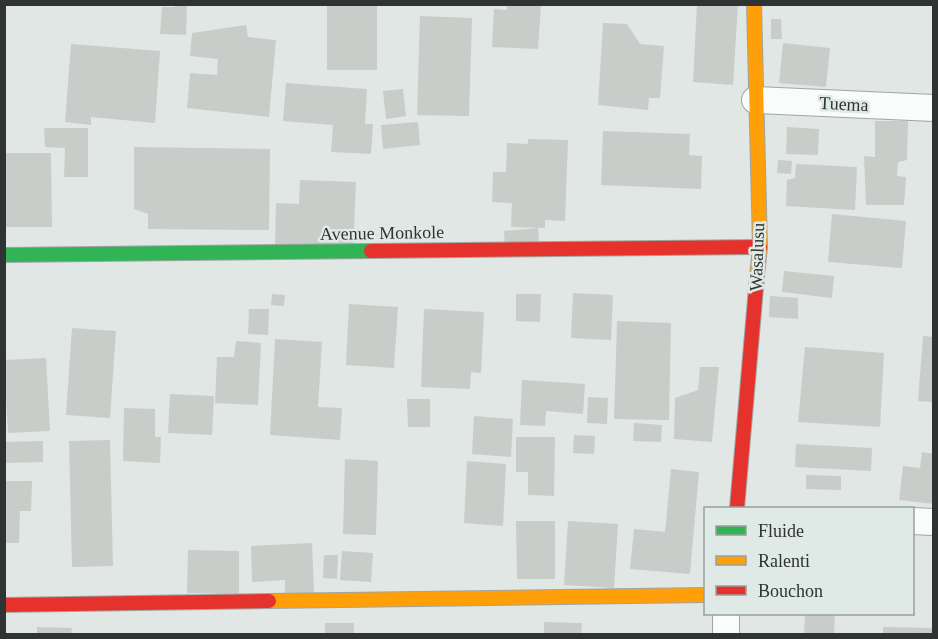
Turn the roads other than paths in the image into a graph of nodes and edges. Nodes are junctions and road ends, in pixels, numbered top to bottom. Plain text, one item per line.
1 (754, 4) edge
2 (755, 100) junction
3 (933, 108) edge
4 (760, 247) junction
5 (4, 255) edge
6 (737, 507) edge
7 (914, 521) edge
8 (933, 522) edge
9 (704, 595) edge
10 (4, 605) edge
11 (726, 615) edge
12 (726, 634) edge

1 - 2 street, Wasalusu
2 - 3 street, Tuema
2 - 4 street, Wasalusu
4 - 5 street, Avenue Monkole
4 - 6 street, Wasalusu
7 - 8 street
9 - 10 street
11 - 12 street

